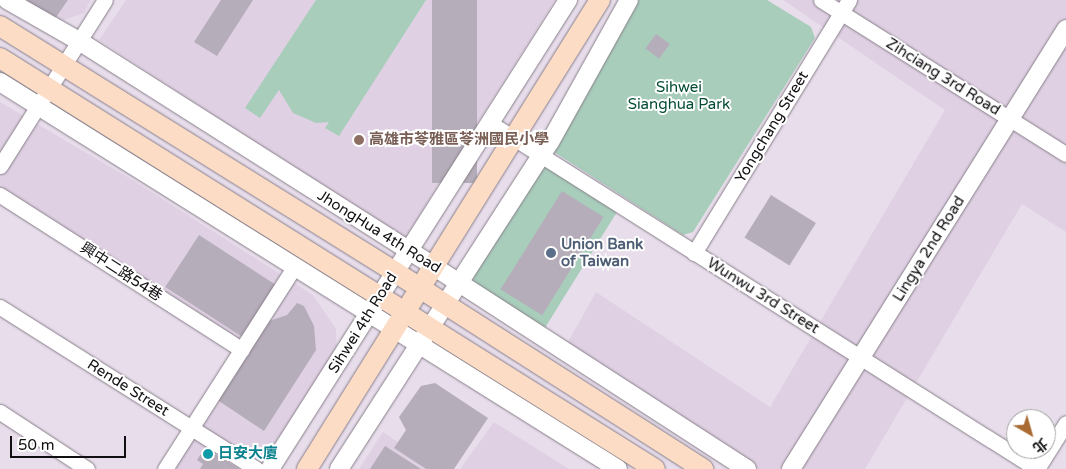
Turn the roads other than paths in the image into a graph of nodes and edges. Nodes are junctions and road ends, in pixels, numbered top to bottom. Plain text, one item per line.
1 (8, 0) edge
2 (105, 0) edge
3 (568, 0) edge
4 (600, 0) edge
5 (630, 0) edge
6 (821, 0) edge
7 (845, 6) edge
8 (0, 26) edge
9 (1066, 29) edge
10 (79, 41) junction
11 (0, 58) edge
12 (64, 64) junction
13 (0, 82) edge
14 (49, 88) junction
15 (38, 105) junction
16 (1010, 118) junction
17 (490, 123) junction
18 (513, 138) junction
19 (1066, 154) edge
20 (540, 158) junction
21 (0, 166) edge
22 (0, 195) edge
23 (409, 250) junction
24 (694, 253) junction
25 (295, 266) junction
26 (433, 266) junction
27 (395, 272) junction
28 (459, 283) junction
29 (419, 287) junction
30 (375, 304) junction
31 (446, 304) junction
32 (0, 307) edge
33 (398, 319) junction
34 (425, 337) junction
35 (242, 350) junction
36 (860, 358) junction
37 (0, 412) edge
38 (1066, 423) edge
39 (191, 428) junction
40 (87, 469) edge
41 (165, 469) edge
42 (256, 469) edge
43 (270, 469) edge
44 (307, 469) edge
45 (339, 469) edge
46 (618, 469) edge
47 (655, 469) edge
48 (704, 469) edge
49 (747, 469) edge
50 (792, 469) edge
51 (1037, 469) edge

1 - 10 street, JhongHua 4th Road
2 - 10 street
3 - 17 street, Sihwei 4th Road
4 - 18 main road, Sihwei 4th Road
5 - 20 street
6 - 7 street, Zihciang 3rd Road
7 - 16 street, Zihciang 3rd Road
7 - 24 street, Yongchang Street
8 - 12 main road, JhongHua 4th Road
9 - 16 street, Lingya 2nd Road
10 - 12 street
10 - 23 street, JhongHua 4th Road
11 - 14 main road
12 - 14 street
12 - 27 main road, JhongHua 4th Road
13 - 15 street
14 - 15 street
14 - 30 main road
15 - 21 street
15 - 25 street
16 - 19 street, Zihciang 3rd Road
16 - 36 street, Lingya 2nd Road
17 - 18 street, Wunwu 3rd Street
17 - 23 street, Sihwei 4th Road
18 - 20 street, Wunwu 3rd Street
18 - 26 main road, Sihwei 4th Road
20 - 24 street, Wunwu 3rd Street
20 - 28 street
22 - 35 street, 興中二路54巷
23 - 26 street, JhongHua 4th Road
23 - 27 street, Sihwei 4th Road
24 - 36 street, Wunwu 3rd Street
25 - 30 street
25 - 35 street
26 - 28 street, JhongHua 4th Road
26 - 29 main road, Sihwei 4th Road
27 - 29 main road, JhongHua 4th Road
27 - 30 street, Sihwei 4th Road
28 - 31 street
28 - 49 street, JhongHua 4th Road
29 - 31 main road, JhongHua 4th Road
29 - 33 main road, Sihwei 4th Road
30 - 33 main road
30 - 43 street, Sihwei 4th Road
31 - 34 street
31 - 48 main road, JhongHua 4th Road
32 - 39 street, Rende Street
33 - 34 main road
33 - 44 main road, Sihwei 4th Road
34 - 45 street
34 - 46 street
34 - 47 main road
35 - 39 street
36 - 50 street, Lingya 2nd Road
36 - 51 street, Wunwu 3rd Street
37 - 40 street
38 - 51 street
39 - 41 street
39 - 42 street, Rende Street

